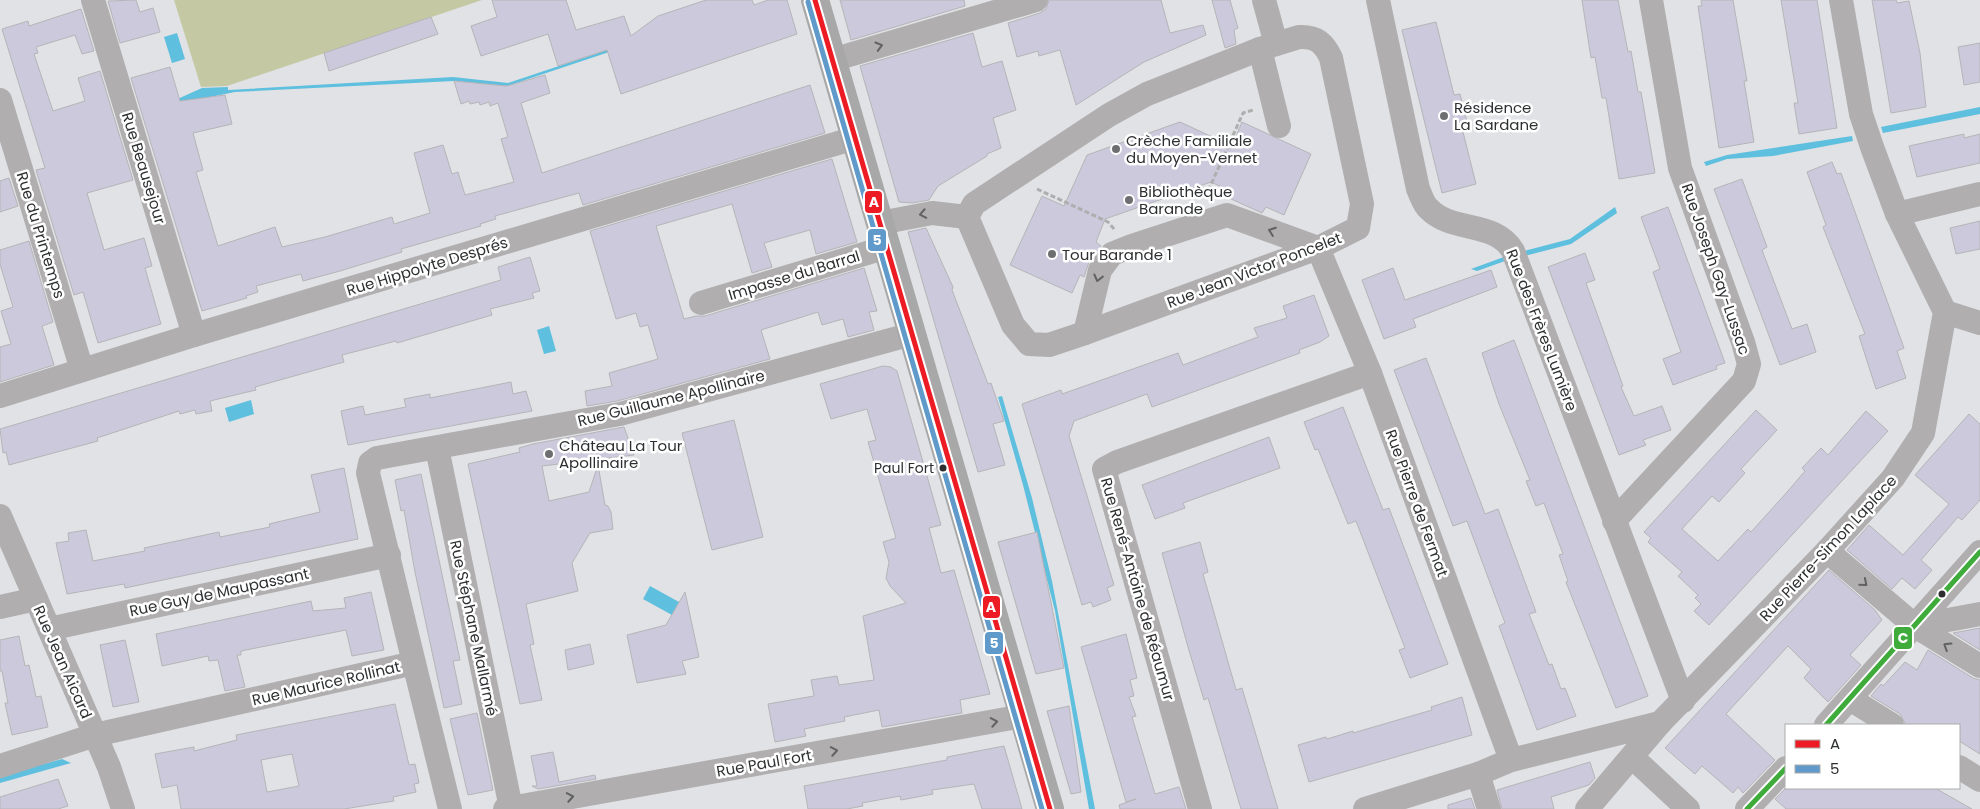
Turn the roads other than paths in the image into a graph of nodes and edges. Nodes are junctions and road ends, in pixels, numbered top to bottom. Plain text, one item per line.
1 (93, 0) edge
2 (815, 0) edge
3 (1036, 0) edge
4 (1264, 0) edge
5 (1378, 0) edge
6 (1651, 0) edge
7 (1841, 0) edge
8 (1268, 47) junction
9 (832, 60) junction
10 (0, 100) edge
11 (1276, 115) road end
12 (855, 138) junction
13 (1980, 194) edge
14 (971, 211) junction
15 (1898, 214) junction
16 (884, 235) junction
17 (1318, 248) junction
18 (701, 303) dead end
19 (1945, 312) junction
20 (1980, 323) edge
21 (1085, 333) junction
22 (912, 334) junction
23 (194, 335) junction
24 (82, 370) junction
25 (1370, 373) junction
26 (0, 396) edge
27 (437, 448) junction
28 (370, 463) joint
29 (0, 516) edge
30 (1614, 520) junction
31 (1827, 551) junction
32 (1980, 552) edge
33 (389, 555) junction
34 (36, 599) junction
35 (0, 607) edge
36 (1980, 614) edge
37 (1914, 626) junction
38 (50, 629) junction
39 (414, 663) junction
40 (1980, 666) edge
41 (1850, 699) junction
42 (1683, 701) junction
43 (1023, 716) junction
44 (1660, 723) junction
45 (1827, 724) edge
46 (1890, 724) edge
47 (95, 735) junction
48 (1632, 757) junction
49 (1511, 760) junction
50 (0, 766) edge
51 (1960, 767) edge
52 (1785, 769) edge
53 (1478, 774) junction
54 (1980, 780) edge
55 (1759, 805) edge
56 (508, 808) edge
57 (122, 809) edge
58 (450, 809) edge
59 (1050, 809) edge
60 (1200, 809) edge
61 (1365, 809) edge
62 (1489, 809) edge
63 (1587, 809) edge
64 (1688, 809) edge

1 - 23 street, Rue Beausejour
2 - 9 main road
9 -> 3 street
4 - 8 street
5 - 30 street, Rue des Frères Lumière
6 - 30 street, Rue Joseph Gay-Lussac
7 - 15 street
8 - 11 street
8 - 14 street, Rue Jean Victor Poncelet
8 - 17 street, Rue Jean Victor Poncelet
9 - 12 main road
10 - 24 street, Rue du Printemps
12 - 16 main road
12 - 23 street, Rue Hippolyte Després
13 - 15 street
14 -> 16 street, Impasse du Barral
14 - 21 street, Rue Jean Victor Poncelet
15 - 19 street
16 - 18 street, Impasse du Barral
16 - 22 main road
17 - 21 street, Rue Jean Victor Poncelet
17 -> 21 street
17 - 25 street, Rue Pierre de Fermat
19 - 20 street
19 - 31 street, Rue Pierre-Simon Laplace
22 - 27 street, Rue Guillaume Apollinaire
22 - 43 main road
23 - 24 street, Rue Hippolyte Després
24 - 26 street, Rue Hippolyte Després
25 - 49 street, Rue Pierre de Fermat
25 - 60 street, Rue René-Antoine de Réaumur
27 - 28 street, Rue Guillaume Apollinaire
27 - 56 street, Rue Stéphane Mallarmé
28 - 33 street, Rue Maurice Rollinat
29 - 34 street, Rue Jean Aicard
30 - 42 street, Rue des Frères Lumière
31 -> 37 street
31 - 42 street, Rue Pierre-Simon Laplace
32 - 37 street
33 - 38 street, Rue Guy de Maupassant
33 - 39 street, Rue Maurice Rollinat
34 - 35 street
34 - 38 street, Rue Jean Aicard
36 - 37 street
40 -> 37 street
37 - 41 street
38 - 47 street, Rue Jean Aicard
39 - 47 street, Rue Maurice Rollinat
39 - 58 street
41 - 45 street
41 - 46 street
42 - 44 street, Rue Pierre-Simon Laplace
56 -> 43 street, Rue Paul Fort
43 - 59 main road
44 - 48 street, Rue Pierre-Simon Laplace
44 - 49 street
47 - 50 street, Rue Maurice Rollinat
47 - 57 street, Rue Jean Aicard
48 - 63 street, Rue Pierre-Simon Laplace
48 - 64 street
49 - 53 street
51 - 54 street
52 - 55 street
53 - 61 street
53 - 62 street

